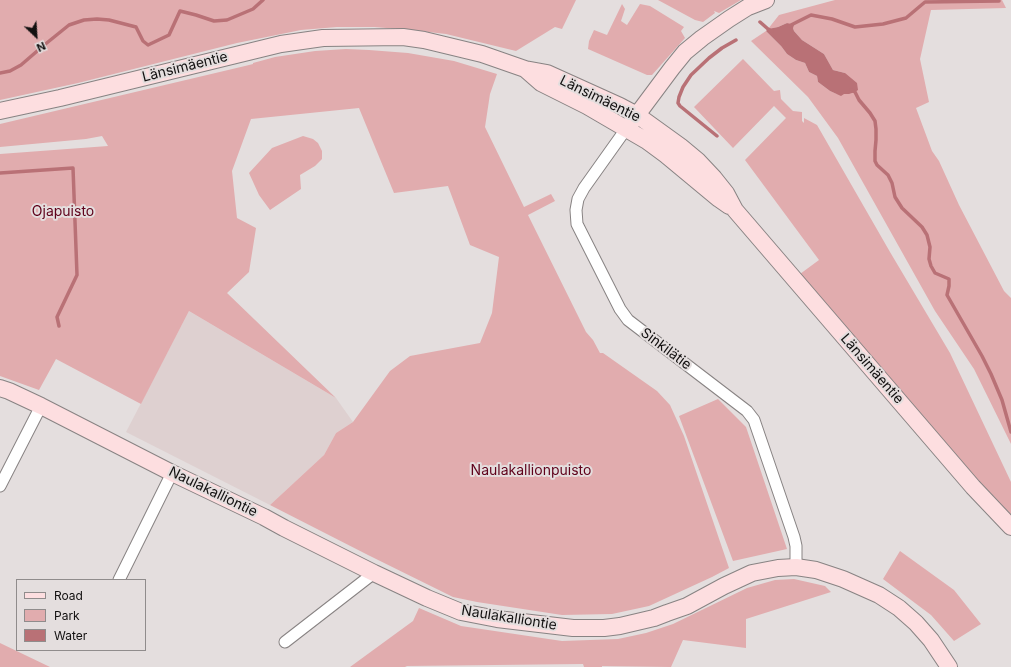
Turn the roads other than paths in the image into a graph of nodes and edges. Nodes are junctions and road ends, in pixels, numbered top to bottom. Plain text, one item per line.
1 (766, 0) edge
2 (524, 69) junction
3 (0, 111) edge
4 (637, 115) junction
5 (626, 129) junction
6 (735, 210) junction
7 (0, 388) edge
8 (41, 406) junction
9 (172, 473) junction
10 (0, 486) edge
11 (1011, 527) edge
12 (796, 567) junction
13 (374, 573) junction
14 (119, 579) edge
15 (285, 642) dead end
16 (948, 667) edge

1 - 4 main road
2 - 3 main road, Länsimäentie
2 - 4 main road, Länsimäentie
2 - 5 main road, Länsimäentie
4 - 5 main road
4 - 6 main road, Länsimäentie
5 - 6 main road, Länsimäentie
5 - 12 street, Sinkilätie
6 - 11 main road, Länsimäentie
7 - 8 main road, Naulakalliontie
8 - 9 main road, Naulakalliontie
8 - 10 street
9 - 13 main road, Naulakalliontie
9 - 14 street
12 - 13 main road, Naulakalliontie
12 - 16 main road, Naulakalliontie
13 - 15 street

